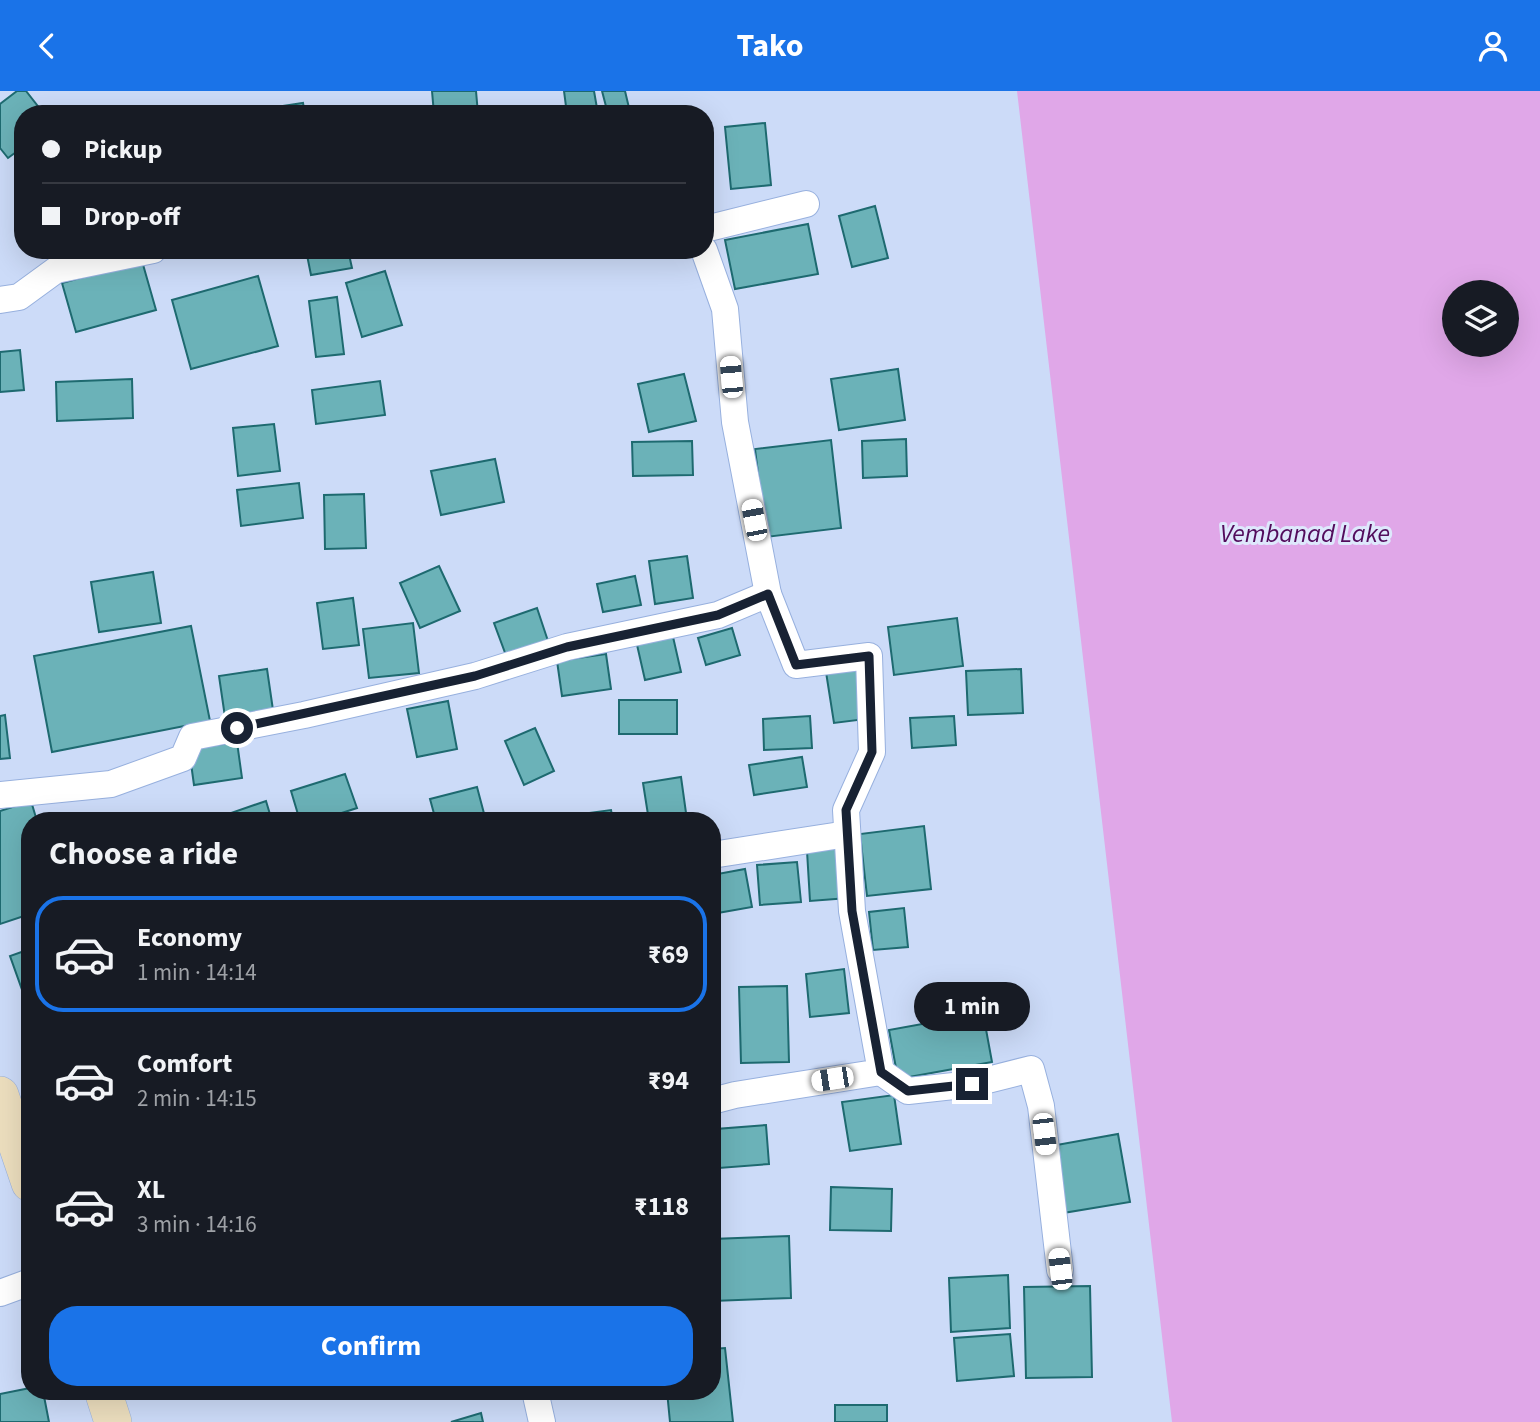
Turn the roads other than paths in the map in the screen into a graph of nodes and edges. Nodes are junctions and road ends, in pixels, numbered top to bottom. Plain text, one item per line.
1 (806, 204) dead end
2 (714, 227) edge
3 (109, 259) edge
4 (707, 259) edge
5 (0, 300) edge
6 (768, 594) junction
7 (0, 795) edge
8 (847, 834) junction
9 (721, 854) edge
10 (881, 1072) junction
11 (0, 1095) edge
12 (721, 1099) edge
13 (21, 1157) edge
14 (1060, 1269) dead end
15 (21, 1285) edge
16 (0, 1293) edge
17 (106, 1400) edge
18 (537, 1400) edge
19 (113, 1422) edge
20 (542, 1422) edge

1 - 2 street
3 - 5 street
4 - 6 street
6 - 7 street
6 - 8 street
8 - 9 street
8 - 10 street
10 - 12 street
10 - 14 street
11 - 13 main road
15 - 16 street
17 - 19 main road
18 - 20 street

